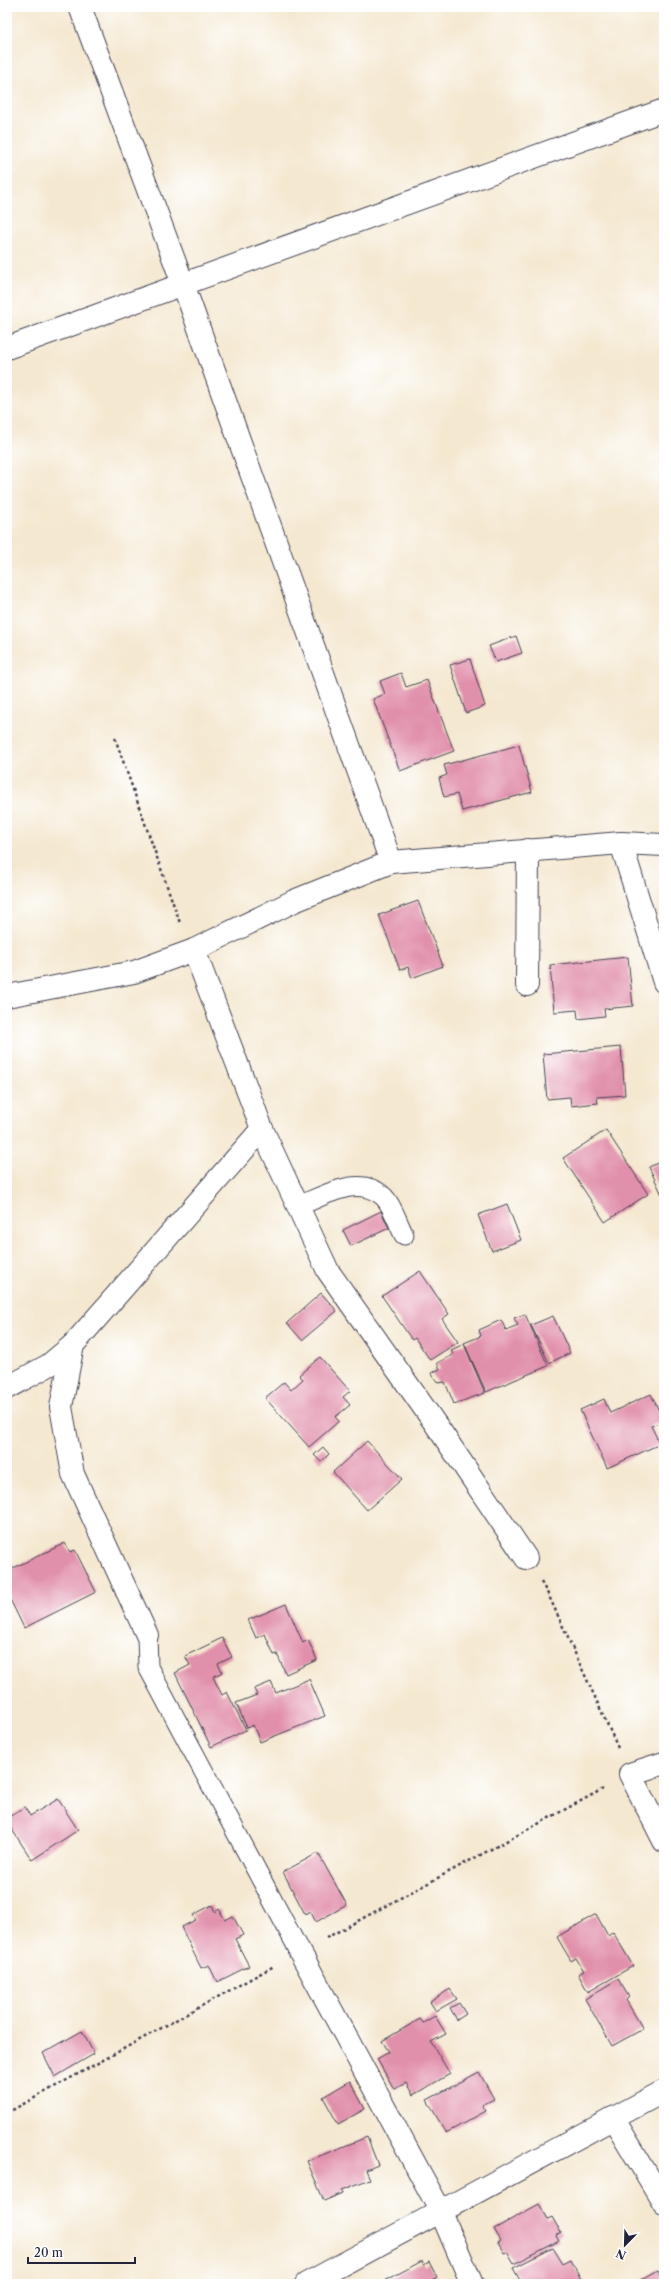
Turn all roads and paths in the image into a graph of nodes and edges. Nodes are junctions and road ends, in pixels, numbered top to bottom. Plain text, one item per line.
1 (80, 7) edge
2 (664, 110) edge
3 (183, 284) junction
4 (7, 348) edge
5 (115, 738) dead end
6 (621, 843) junction
7 (664, 845) edge
8 (528, 850) junction
9 (391, 862) junction
10 (192, 951) junction
11 (664, 982) edge
12 (527, 985) dead end
13 (7, 996) edge
14 (262, 1129) junction
15 (298, 1206) junction
16 (404, 1235) dead end
17 (73, 1345) junction
18 (7, 1388) edge
19 (526, 1558) joint
20 (147, 1635) joint
21 (664, 1764) edge
22 (630, 1774) junction
23 (664, 1841) edge
24 (300, 1952) junction
25 (664, 2091) edge
26 (7, 2114) edge
27 (613, 2118) junction
28 (664, 2203) edge
29 (440, 2210) junction
30 (306, 2284) edge
31 (472, 2284) edge

1 - 3 street
2 - 3 street
3 - 4 street
3 - 9 street
5 - 10 path
6 - 7 street
6 - 8 street
6 - 11 street
8 - 9 street
8 - 12 street
9 - 10 street
10 - 13 street
10 - 14 street
14 - 15 street
14 - 17 street
15 - 16 lane
15 - 19 street
17 - 18 street
17 - 20 street
19 - 22 path
20 - 24 lane
21 - 22 street
22 - 23 street
22 - 24 path
24 - 26 path
24 - 29 street
25 - 27 street
27 - 28 street
27 - 29 street
29 - 30 street
29 - 31 street

